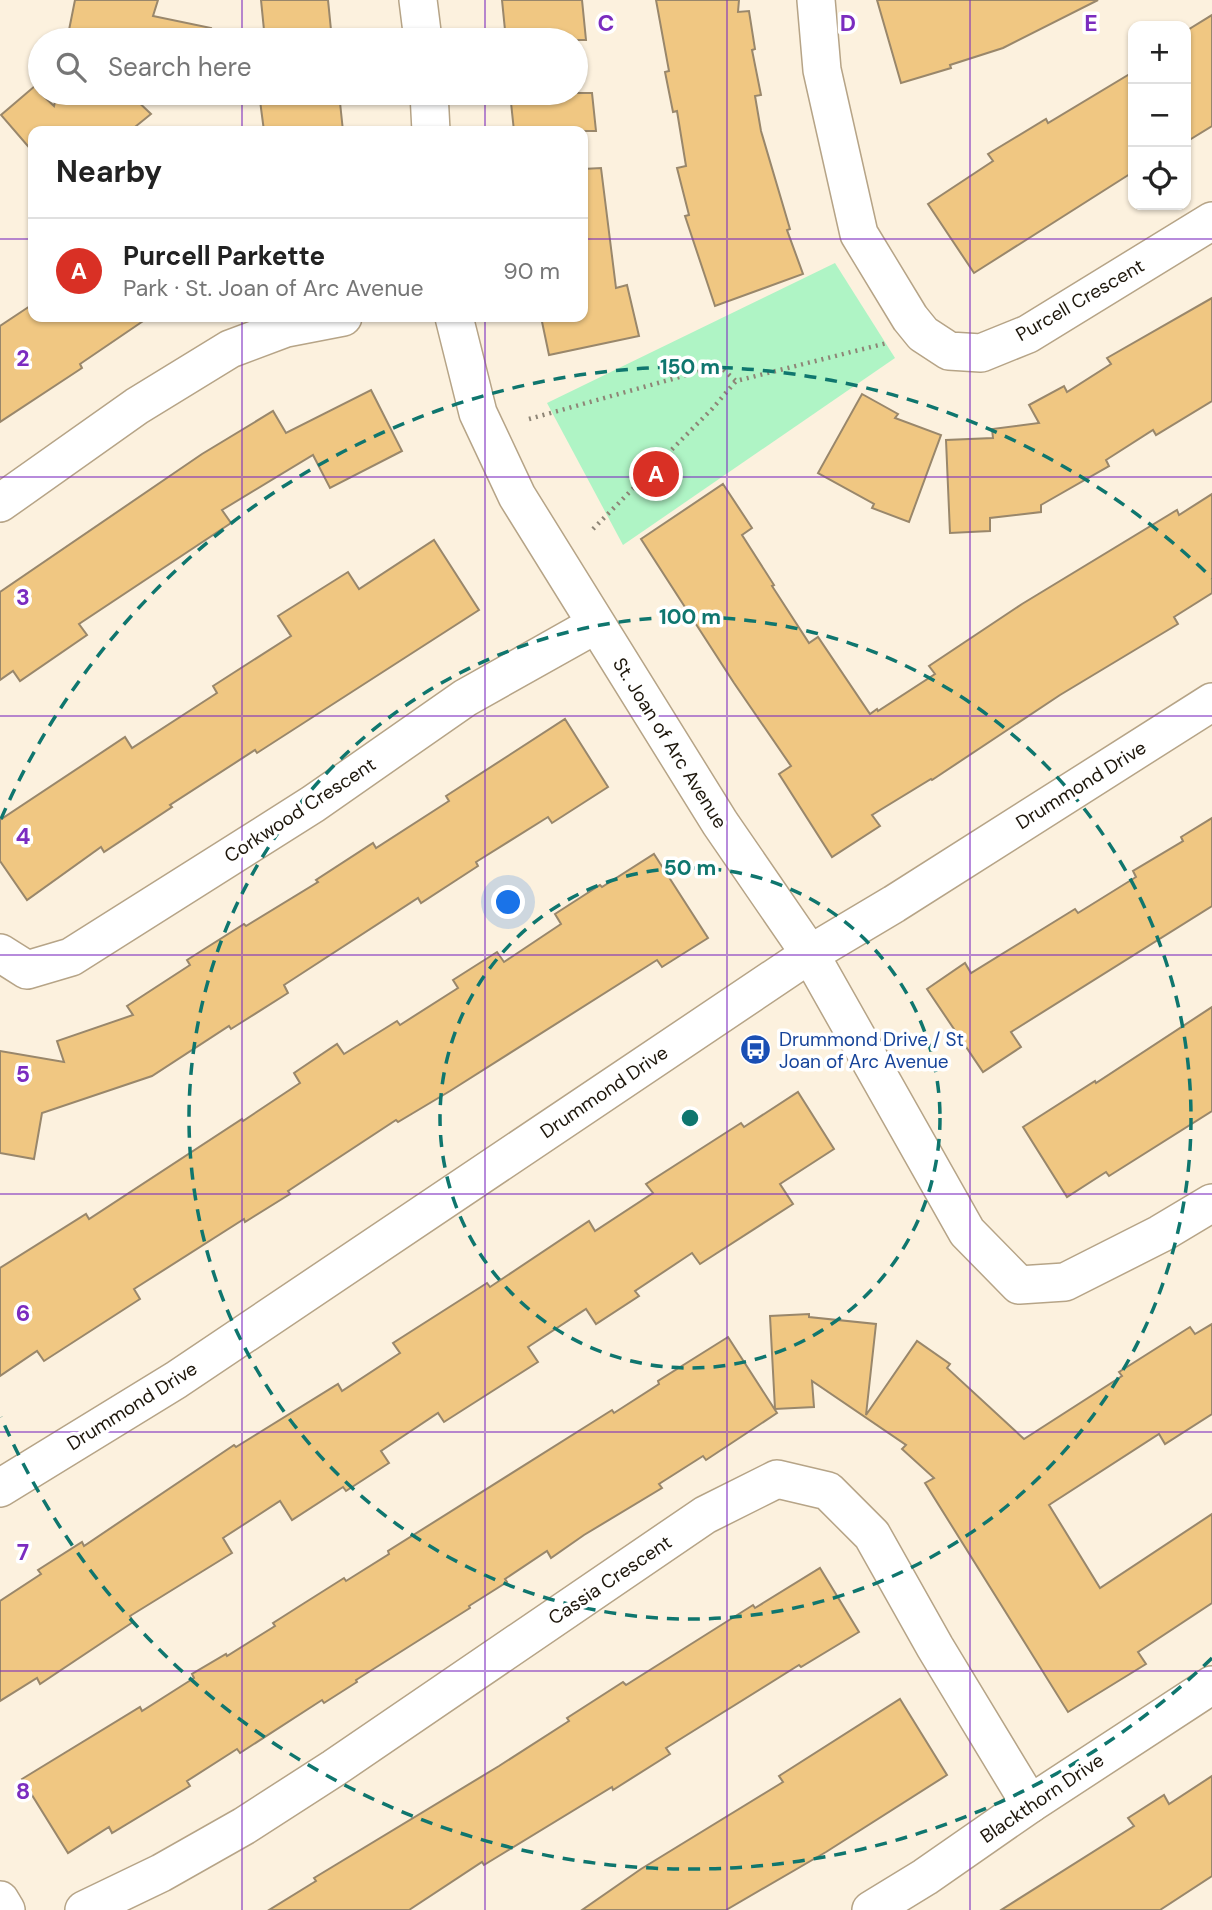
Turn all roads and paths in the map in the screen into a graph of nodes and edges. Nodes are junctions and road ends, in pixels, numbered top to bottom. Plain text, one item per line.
1 (418, 0) edge
2 (816, 0) edge
3 (422, 28) edge
4 (430, 105) edge
5 (432, 126) edge
6 (1212, 221) edge
7 (317, 322) edge
8 (455, 322) edge
9 (888, 343) dead end
10 (736, 381) junction
11 (529, 419) dead end
12 (0, 503) edge
13 (593, 529) dead end
14 (595, 625) junction
15 (1212, 702) edge
16 (0, 953) edge
17 (810, 954) junction
18 (1212, 1203) edge
19 (0, 1488) edge
20 (1212, 1685) edge
21 (1030, 1804) junction
22 (0, 1900) edge
23 (6, 1910) edge
24 (84, 1910) edge
25 (871, 1910) edge

1 - 3 street
2 - 6 street, Purcell Crescent
4 - 5 street
7 - 12 street
8 - 14 street, St. Joan of Arc Avenue
9 - 10 path
10 - 11 path
10 - 13 path
14 - 16 street, Corkwood Crescent
14 - 17 street, St. Joan of Arc Avenue
15 - 17 street, Drummond Drive
17 - 18 street, St. Joan of Arc Avenue
17 - 19 street, Drummond Drive
20 - 21 street, Blackthorn Drive
21 - 24 street, Cassia Crescent
21 - 25 street, Blackthorn Drive
22 - 23 street

